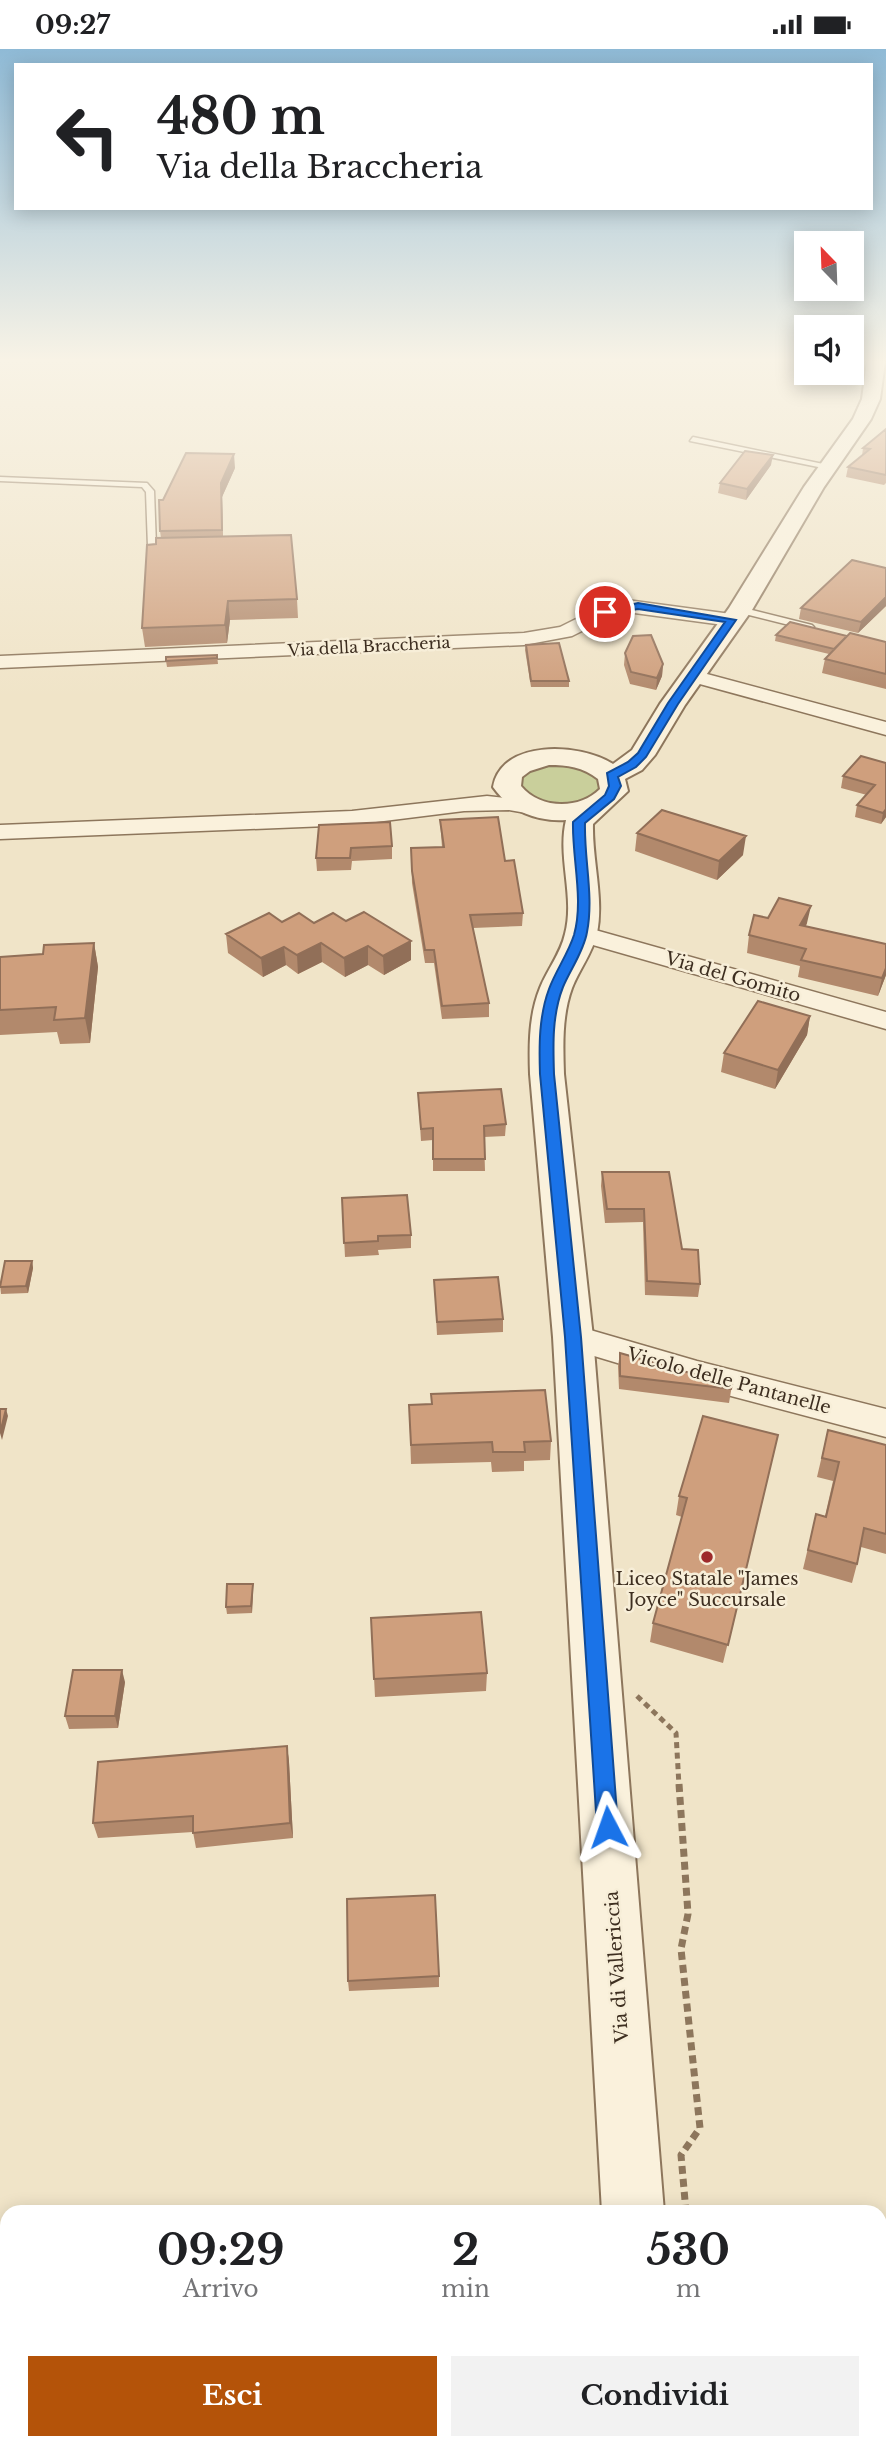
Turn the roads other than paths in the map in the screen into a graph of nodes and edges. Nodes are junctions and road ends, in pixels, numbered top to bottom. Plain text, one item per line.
1 (824, 473) edge
2 (0, 479) edge
3 (183, 552) edge
4 (736, 615) junction
5 (820, 629) edge
6 (0, 662) edge
7 (692, 675) junction
8 (886, 729) edge
9 (650, 744) junction
10 (588, 761) junction
11 (509, 774) junction
12 (611, 776) junction
13 (459, 804) junction
14 (599, 805) junction
15 (531, 807) junction
16 (0, 832) edge
17 (578, 850) junction
18 (581, 934) junction
19 (886, 1021) edge
20 (573, 1337) junction
21 (886, 1423) edge
22 (633, 2205) edge

1 - 4 street
2 - 3 lane
4 - 5 lane
4 - 6 street, Via della Braccheria
4 - 7 street
7 - 8 street
7 - 9 street
9 - 10 street
9 - 12 street
10 - 11 street
10 - 12 street
11 - 13 street
11 - 15 street
12 - 14 street, Via di Vallericcia
13 - 15 street
13 - 16 street
14 - 15 street
14 - 17 street, Via di Vallericcia
15 - 17 street
17 - 18 street, Via di Vallericcia
18 - 19 street, Via del Gomito
18 - 20 street, Via di Vallericcia
20 - 21 street, Vicolo delle Pantanelle
20 - 22 street, Via di Vallericcia

